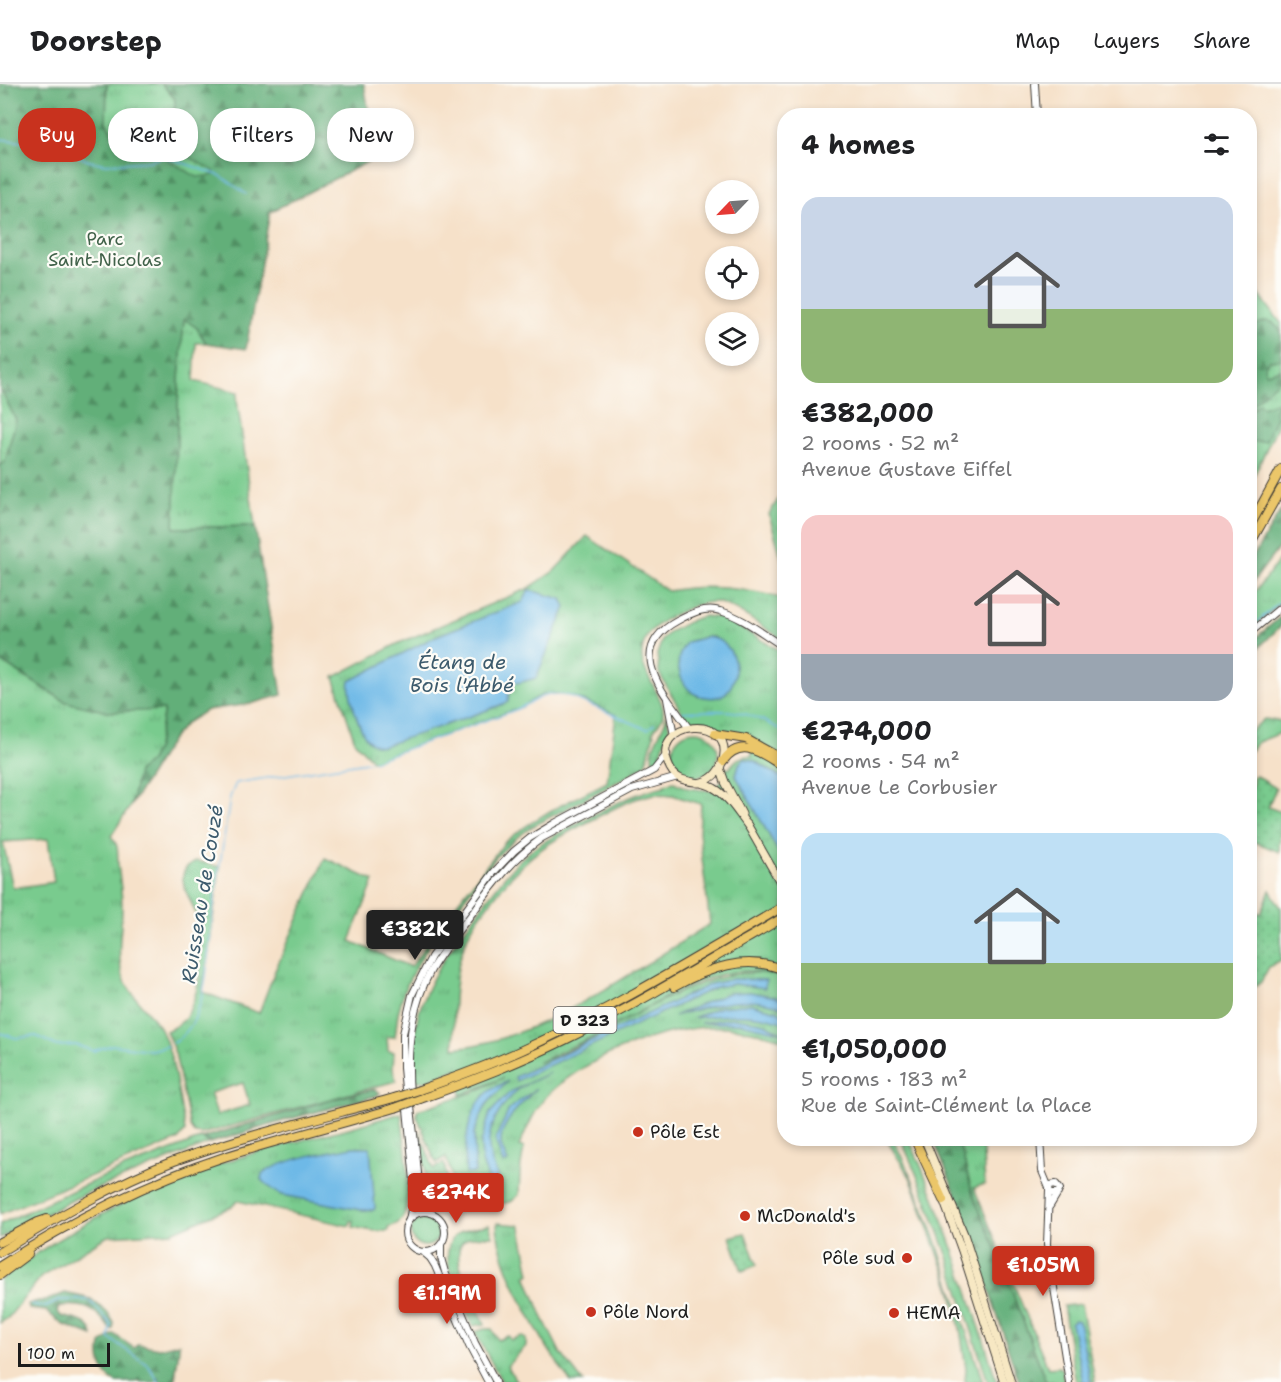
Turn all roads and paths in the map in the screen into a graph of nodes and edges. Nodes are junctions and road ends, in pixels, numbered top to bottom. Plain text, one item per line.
1 (1035, 84) edge
2 (1036, 108) edge
3 (1281, 469) edge
4 (1281, 489) edge
5 (1257, 513) edge
6 (1257, 532) edge
7 (1281, 607) edge
8 (1257, 627) edge
9 (777, 643) edge
10 (666, 698) junction
11 (688, 727) junction
12 (715, 734) junction
13 (674, 736) junction
14 (667, 754) junction
15 (777, 756) edge
16 (777, 763) edge
17 (721, 764) junction
18 (678, 777) junction
19 (698, 783) junction
20 (748, 826) junction
21 (777, 876) edge
22 (777, 904) edge
23 (777, 910) edge
24 (777, 921) edge
25 (741, 931) junction
26 (777, 968) edge
27 (627, 1007) junction
28 (420, 1095) junction
29 (394, 1103) junction
30 (919, 1146) edge
31 (927, 1146) edge
32 (1041, 1146) edge
33 (1044, 1175) junction
34 (1055, 1183) junction
35 (1049, 1189) junction
36 (1058, 1193) junction
37 (943, 1200) joint
38 (1048, 1209) junction
39 (431, 1213) junction
40 (56, 1217) junction
41 (410, 1220) junction
42 (64, 1226) junction
43 (0, 1242) edge
44 (441, 1245) junction
45 (0, 1252) edge
46 (423, 1252) junction
47 (0, 1266) edge
48 (0, 1275) edge
49 (488, 1382) edge
50 (496, 1382) edge
51 (1004, 1382) edge
52 (1011, 1382) edge
53 (1069, 1382) edge

1 - 2 street
3 - 5 highway
4 - 6 highway
7 - 8 street
9 - 10 street
10 - 11 street
10 - 13 street
11 - 12 main road
11 - 13 main road
12 - 15 highway
12 - 17 main road
13 - 14 main road
14 - 18 main road
14 - 41 street
16 - 17 highway
17 - 19 main road
17 - 20 main road
18 - 19 main road
18 - 39 street
19 - 20 main road
20 - 21 main road
22 - 25 highway
23 - 25 highway, D 323
24 - 27 highway, D 323
25 - 28 highway, D 323
26 - 27 highway
27 - 28 highway, D 323
28 - 29 highway, D 323, bridge
29 - 40 highway, D 323
29 - 42 highway, D 323
30 - 37 highway
31 - 52 main road
32 - 33 street
33 - 34 street
33 - 35 street
34 - 35 street
34 - 36 street
35 - 36 street
35 - 38 street
36 - 38 street
37 - 51 main road
38 - 53 street
39 - 41 street
39 - 44 street
40 - 43 highway
40 - 45 highway, D 323
41 - 46 street
42 - 47 highway, D 323
42 - 48 highway
44 - 46 street
44 - 50 street
46 - 49 street

